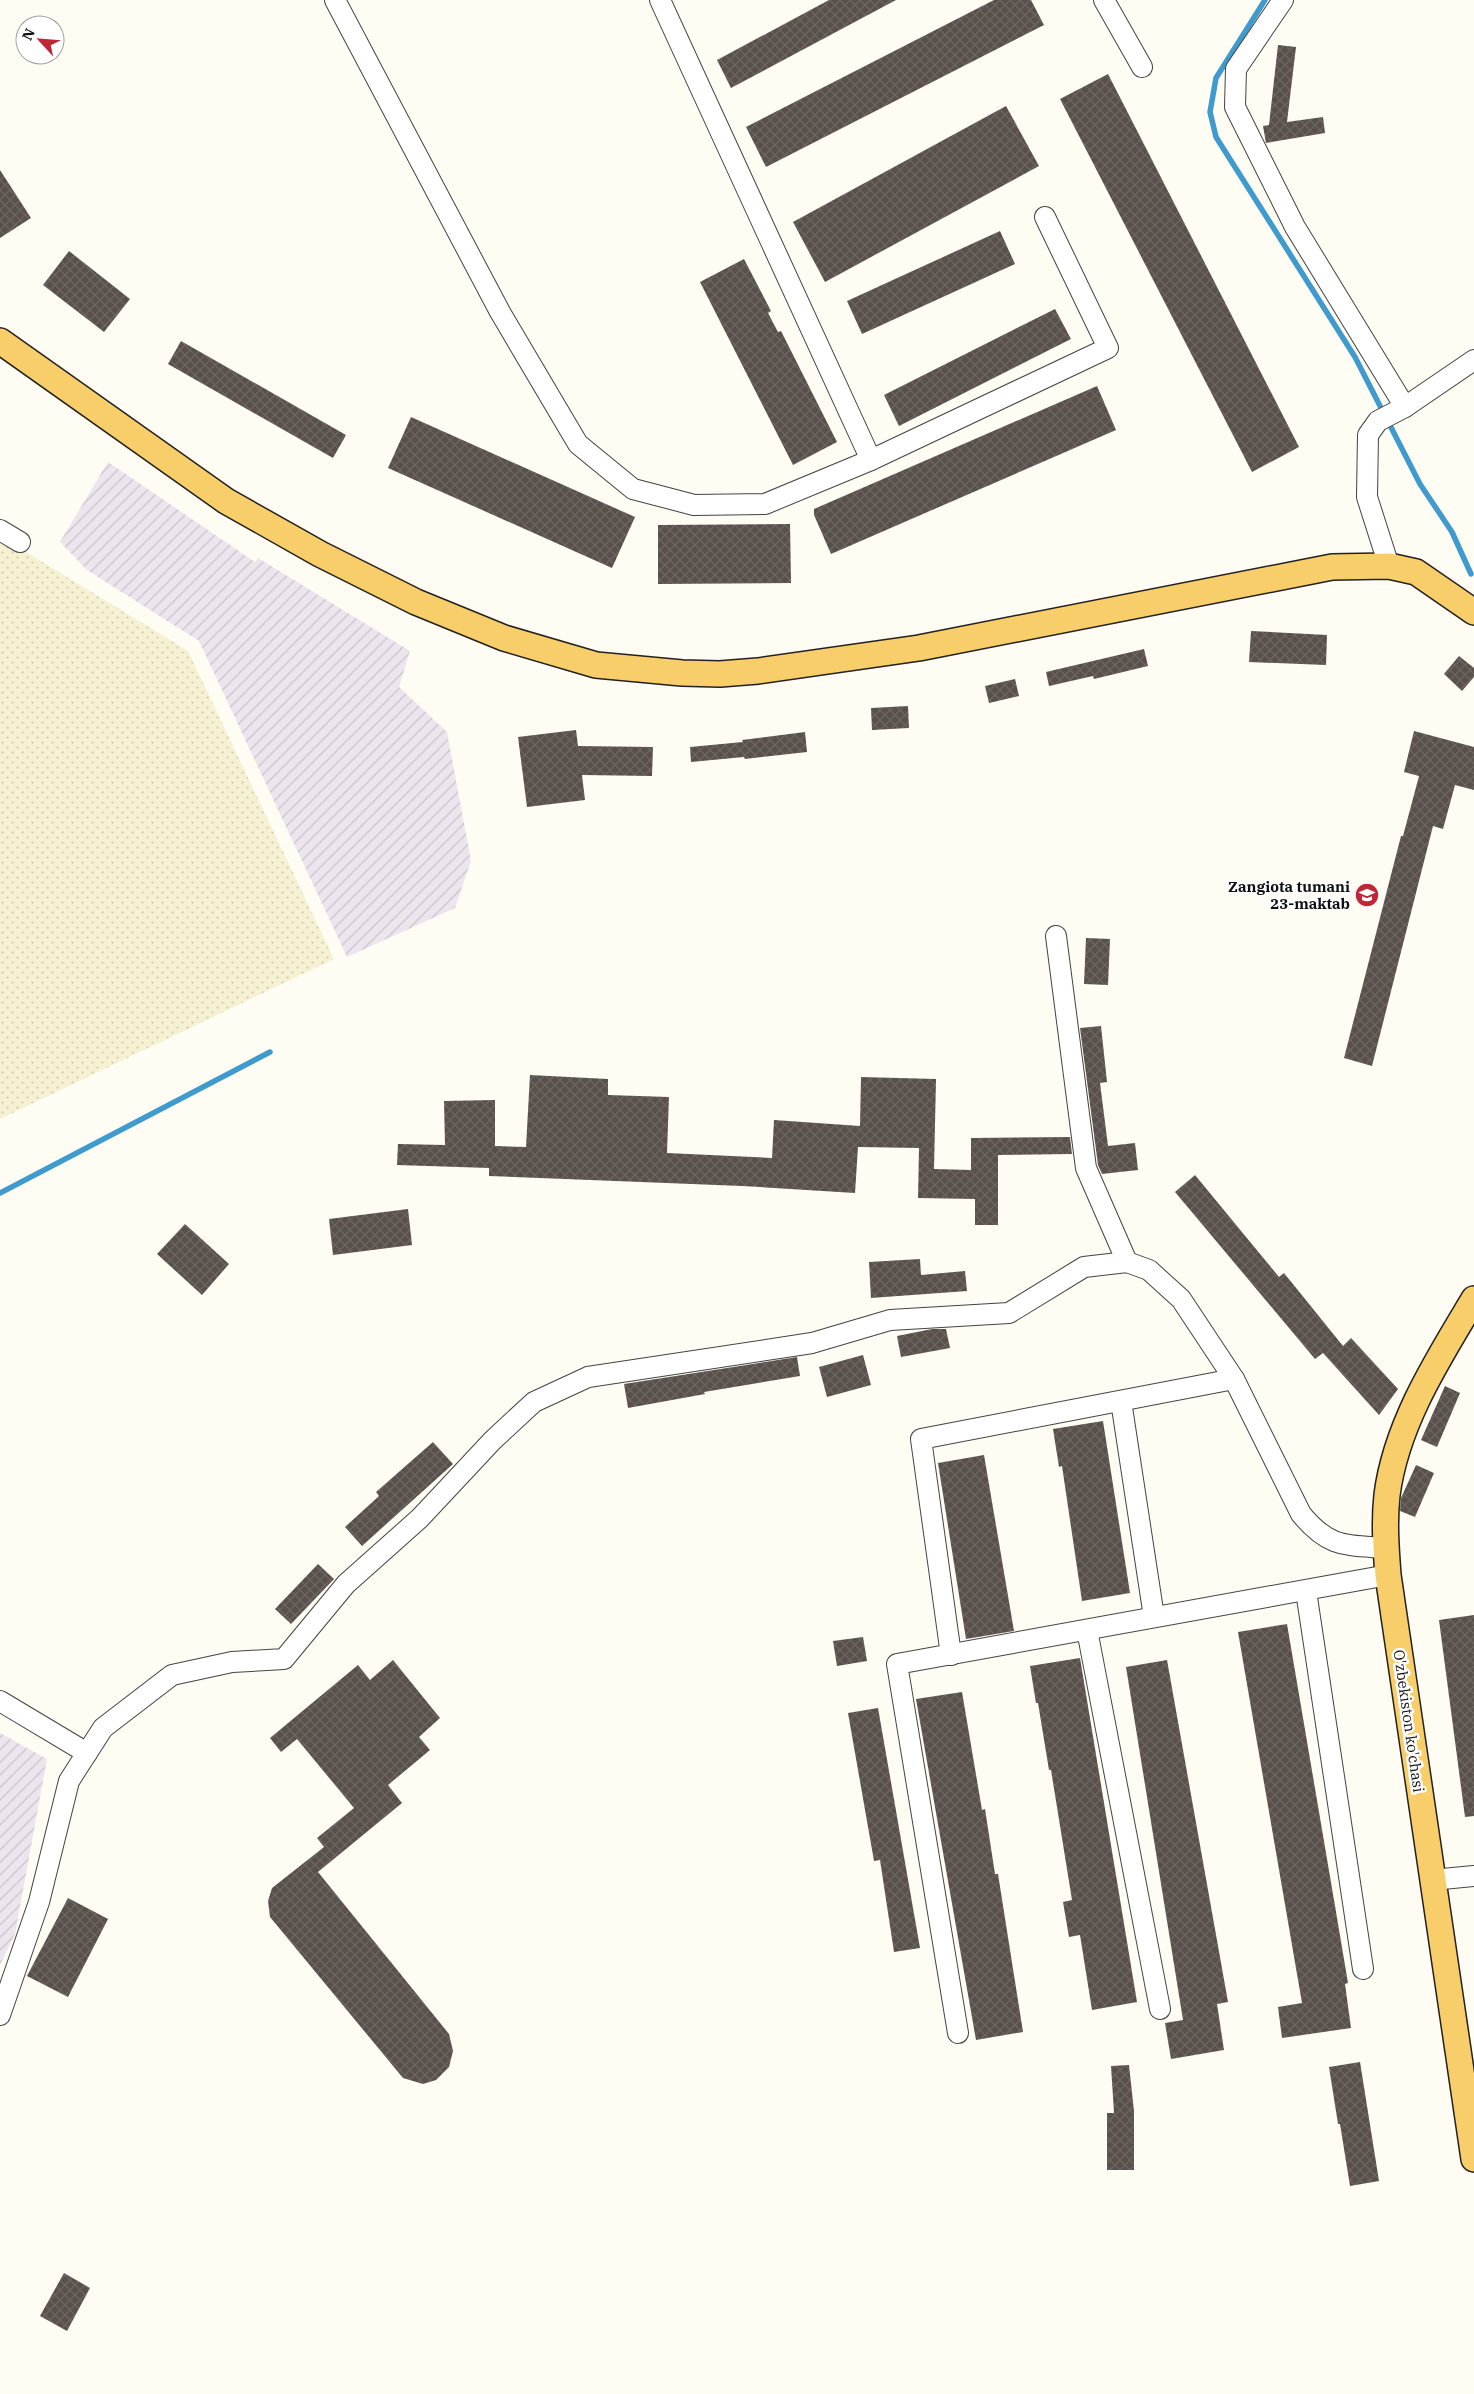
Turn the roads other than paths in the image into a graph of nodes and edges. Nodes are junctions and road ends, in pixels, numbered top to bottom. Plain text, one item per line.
1 (335, 0) edge
2 (660, 0) edge
3 (1104, 0) edge
4 (1283, 0) edge
5 (1142, 67) dead end
6 (1045, 217) dead end
7 (0, 341) edge
8 (1474, 360) edge
9 (1392, 414) junction
10 (871, 460) junction
11 (0, 530) edge
12 (20, 542) dead end
13 (1389, 566) junction
14 (1474, 612) edge
15 (1056, 936) dead end
16 (1126, 1262) junction
17 (1474, 1300) edge
18 (1234, 1379) junction
19 (1121, 1401) junction
20 (1386, 1548) junction
21 (1388, 1576) junction
22 (1306, 1591) junction
23 (1154, 1617) junction
24 (1087, 1630) junction
25 (951, 1655) junction
26 (0, 1701) edge
27 (87, 1753) junction
28 (1474, 1876) edge
29 (1432, 1880) junction
30 (1363, 1969) dead end
31 (1160, 2008) dead end
32 (0, 2015) edge
33 (958, 2034) dead end
34 (1465, 2047) edge
35 (1474, 2159) edge

1 - 10 street
2 - 10 street
3 - 5 street
4 - 9 street
6 - 10 street
7 - 13 main road
8 - 9 street
9 - 13 street
11 - 12 street
13 - 14 main road
15 - 16 street
16 - 18 street
16 - 27 street
17 - 20 main road, O'zbekiston ko'chasi
18 - 19 street
18 - 20 street
19 - 23 street
19 - 25 street
20 - 21 main road, O'zbekiston ko'chasi
21 - 22 street
21 - 29 main road, O'zbekiston ko'chasi
22 - 23 street
22 - 30 street
23 - 24 street
24 - 25 street
24 - 31 street
25 - 33 street
26 - 27 street
27 - 32 street
28 - 29 street
29 - 34 main road, O'zbekiston ko'chasi
34 - 35 main road, O'zbekiston ko'chasi

